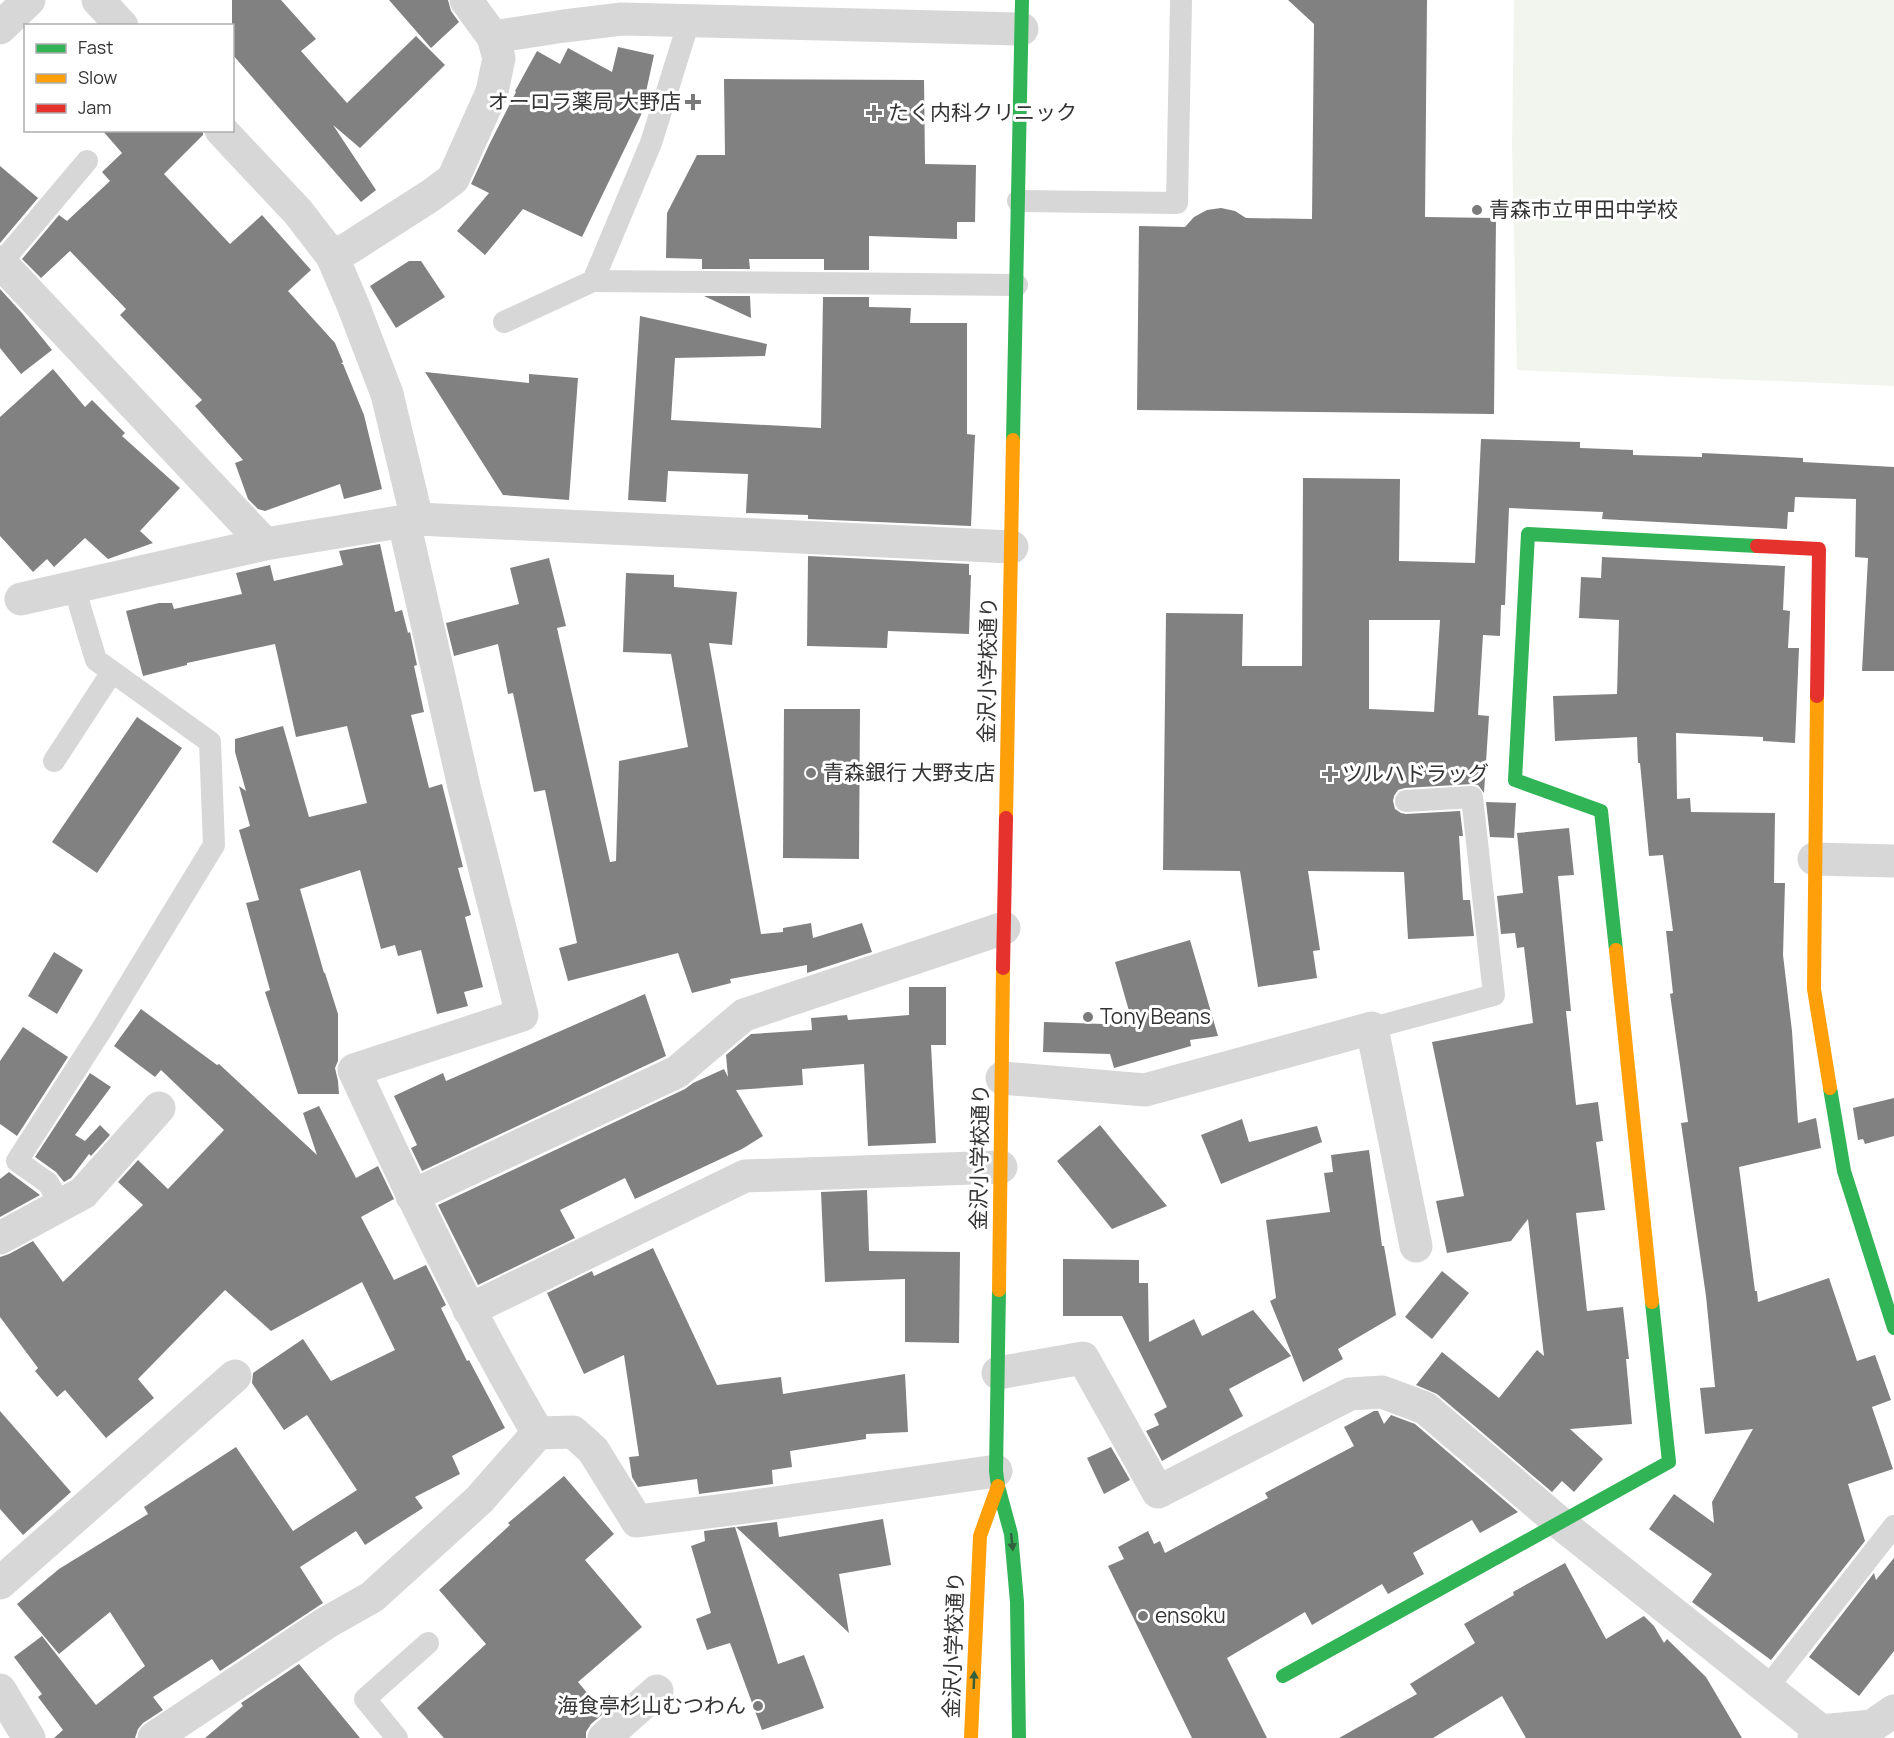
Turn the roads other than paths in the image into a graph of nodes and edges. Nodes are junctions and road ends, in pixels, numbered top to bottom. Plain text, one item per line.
1 (29, 0) edge
2 (98, 0) edge
3 (466, 0) edge
4 (1181, 0) edge
5 (1022, 14) edge
6 (689, 21) junction
7 (120, 24) edge
8 (0, 28) edge
9 (493, 37) junction
10 (223, 132) edge
11 (87, 160) dead end
12 (1018, 201) junction
13 (332, 256) junction
14 (1, 262) edge
15 (593, 281) junction
16 (1017, 285) junction
17 (504, 322) dead end
18 (410, 521) junction
19 (265, 544) junction
20 (1012, 547) junction
21 (74, 587) junction
22 (21, 599) dead end
23 (112, 672) junction
24 (54, 761) dead end
25 (1406, 801) dead end
26 (1814, 859) junction
27 (1894, 861) edge
28 (1004, 928) junction
29 (1372, 1028) junction
30 (1002, 1078) junction
31 (159, 1108) dead end
32 (1001, 1167) junction
33 (412, 1196) junction
34 (62, 1205) junction
35 (0, 1238) edge
36 (1416, 1246) dead end
37 (469, 1310) junction
38 (1894, 1328) edge
39 (998, 1373) junction
40 (235, 1376) dead end
41 (538, 1433) junction
42 (997, 1478) junction
43 (1560, 1523) junction
44 (1894, 1526) edge
45 (0, 1583) edge
46 (428, 1643) dead end
47 (1284, 1676) dead end
48 (1767, 1688) junction
49 (0, 1690) edge
50 (657, 1691) dead end
51 (1894, 1711) edge
52 (1817, 1734) edge
53 (29, 1738) edge
54 (154, 1738) edge
55 (398, 1738) edge
56 (604, 1738) edge
57 (971, 1738) edge
58 (1018, 1738) edge

1 - 8 street
2 - 7 street
3 - 9 street
4 - 12 lane
5 - 6 street
5 - 12 street, 金沢小学校通り
6 - 9 street
6 - 15 lane
9 - 13 street
10 - 13 street
11 - 14 lane
12 - 16 street, 金沢小学校通り
13 - 18 street
14 - 19 street
15 - 16 lane
15 - 17 lane
16 - 20 street, 金沢小学校通り
18 - 19 street
18 - 20 street
18 - 33 street
19 - 21 street
20 - 28 street, 金沢小学校通り
21 - 22 street
21 - 23 lane
23 - 24 lane
23 - 34 lane
25 - 29 lane
26 - 27 street
26 - 38 street
26 - 43 street
28 - 30 street, 金沢小学校通り
28 - 33 street
29 - 30 street
29 - 36 street
30 - 32 street, 金沢小学校通り
31 - 34 street
32 - 37 street
32 - 39 street, 金沢小学校通り
33 - 37 street
34 - 35 street
37 - 41 street
39 - 42 street, 金沢小学校通り
39 - 43 street
40 - 45 street
41 - 42 street
41 - 54 street
57 -> 42 street, 金沢小学校通り
42 -> 58 street, 金沢小学校通り
43 - 47 street
43 - 48 street
44 - 48 lane
46 - 55 lane
48 - 52 street
49 - 53 street
50 - 56 street
51 - 52 street

